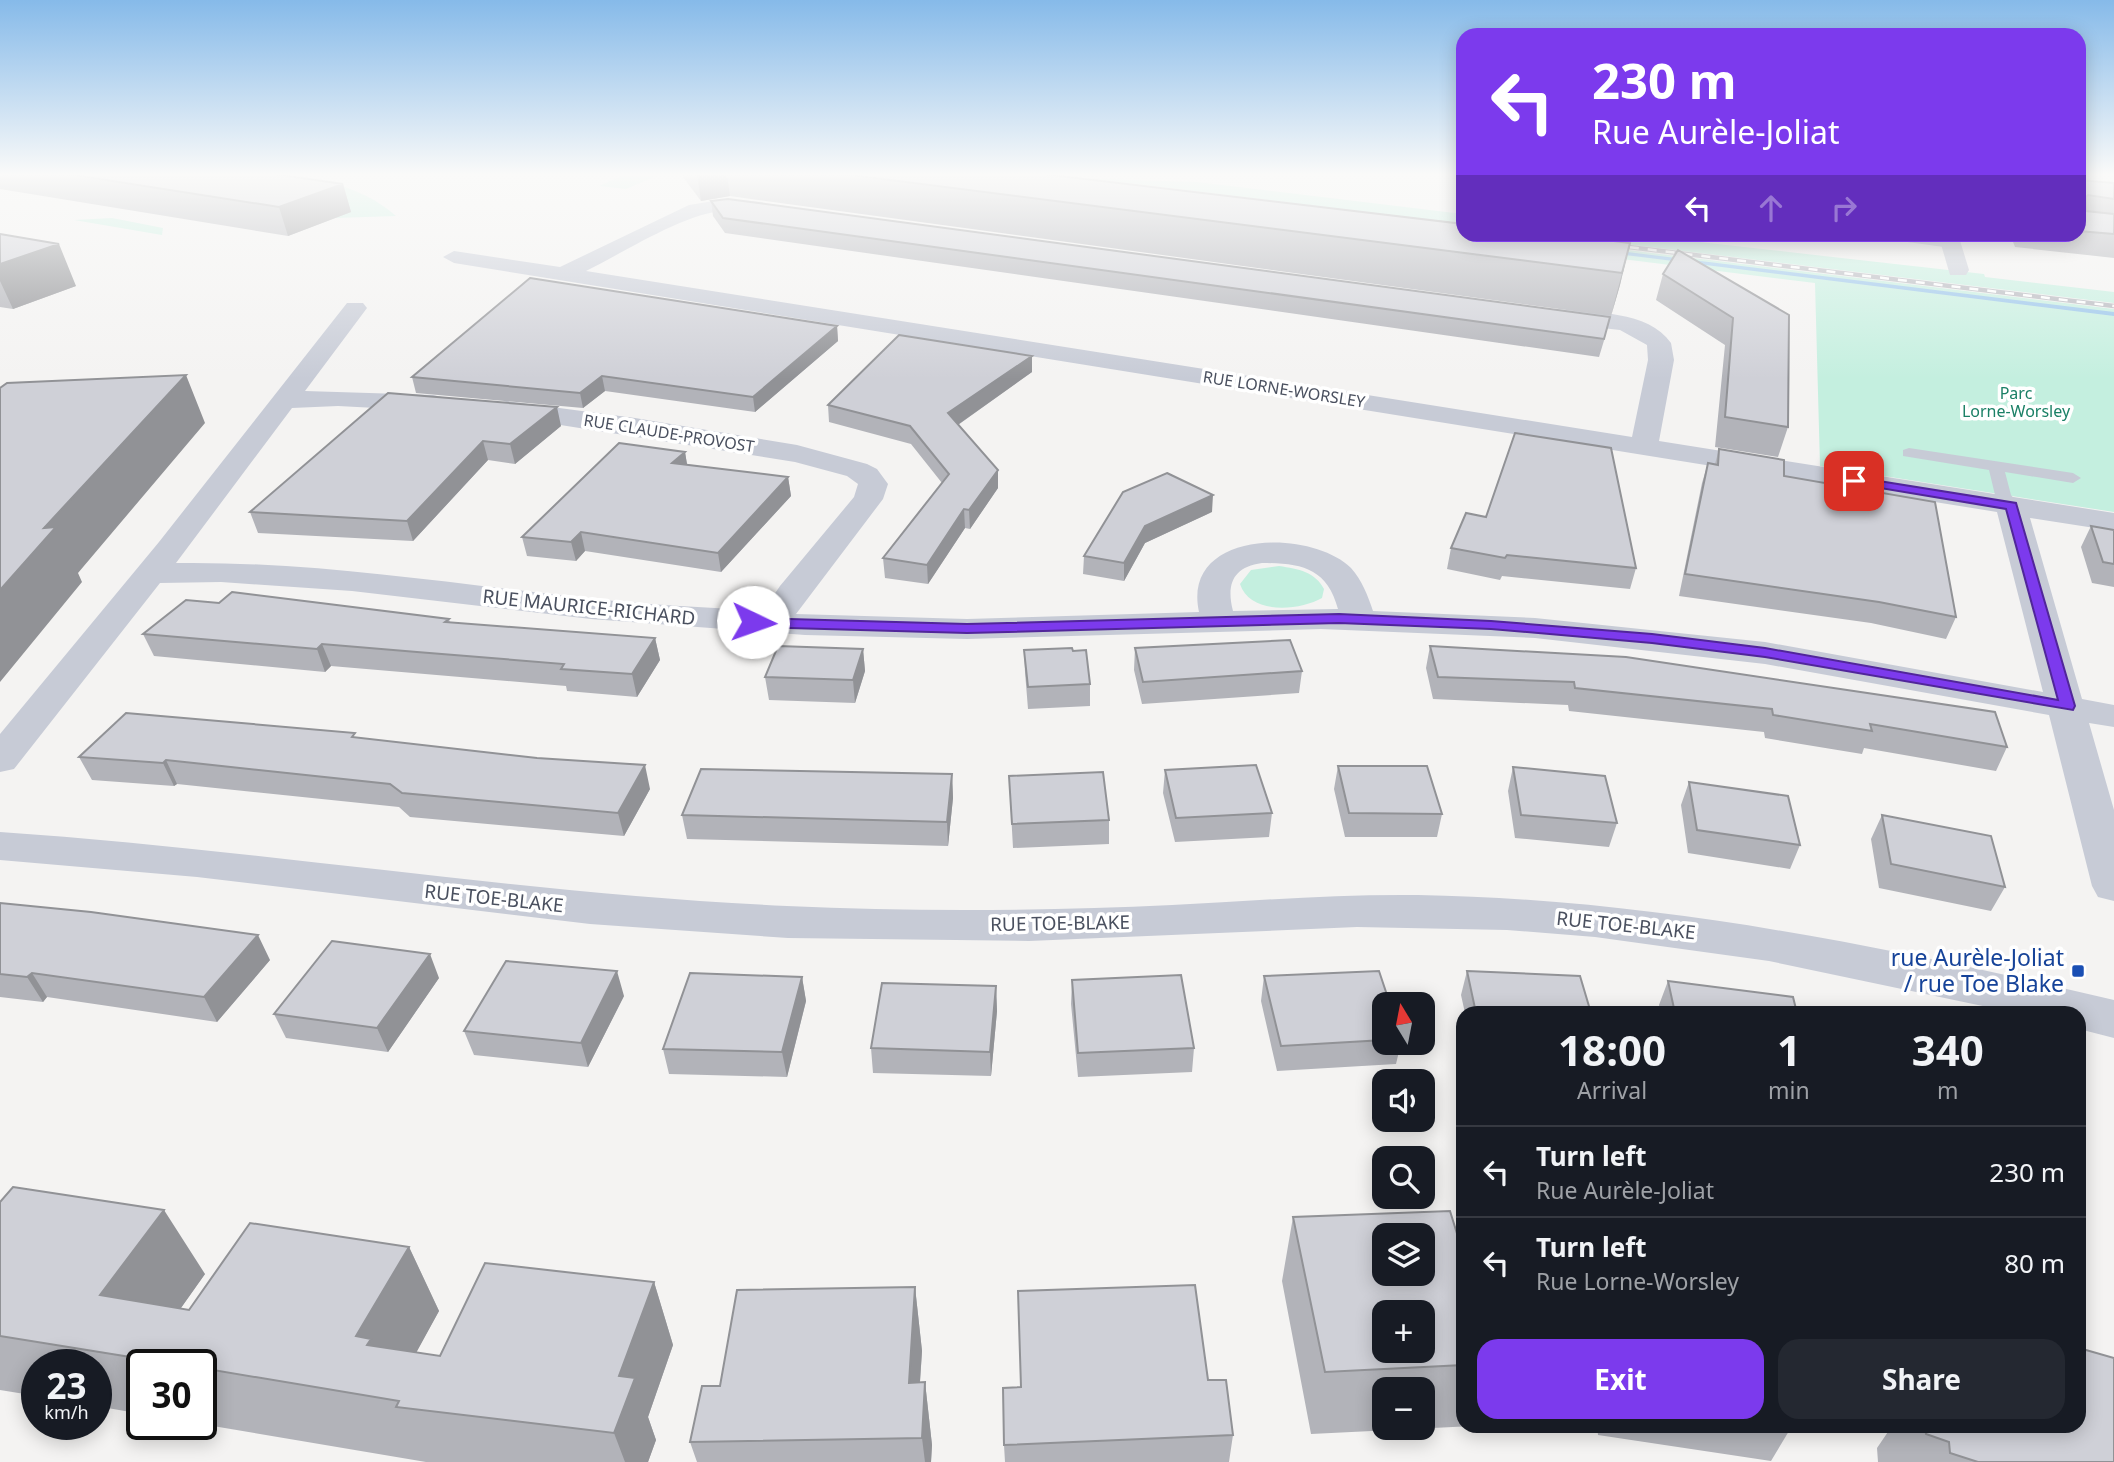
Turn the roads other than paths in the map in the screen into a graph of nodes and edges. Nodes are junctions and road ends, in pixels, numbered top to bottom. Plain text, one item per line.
1 (629, 242) edge
2 (1951, 242) edge
3 (454, 257) dead end
4 (1958, 270) dead end
5 (564, 274) junction
6 (355, 308) dead end
7 (1538, 313) edge
8 (284, 400) junction
9 (1644, 447) junction
10 (1909, 453) dead end
11 (1996, 467) junction
12 (2073, 478) dead end
13 (2011, 506) junction
14 (2114, 522) edge
15 (150, 573) junction
16 (1358, 619) junction
17 (1219, 621) junction
18 (773, 623) junction
19 (2067, 706) junction
20 (2114, 716) edge
21 (0, 760) edge
22 (0, 846) edge
23 (2114, 886) edge
24 (2062, 1006) edge
25 (2086, 1012) edge
26 (2114, 1019) edge

1 - 5 street
2 - 4 street
3 - 5 street, RUE LORNE-WORSLEY
5 - 9 street, RUE LORNE-WORSLEY
6 - 8 street
7 - 9 street
8 - 15 street
8 - 18 street, RUE CLAUDE-PROVOST
9 - 13 street, RUE LORNE-WORSLEY
10 - 11 lane
11 - 12 lane
11 - 13 lane
13 - 14 street, RUE LORNE-WORSLEY
13 - 19 street
15 - 18 street, RUE MAURICE-RICHARD
15 - 21 street
16 - 17 street, RUE MAURICE-RICHARD
16 - 17 street
16 - 19 street, RUE MAURICE-RICHARD
17 - 18 street, RUE MAURICE-RICHARD
19 - 20 street, RUE MAURICE-RICHARD
19 - 23 street
22 - 24 street, RUE TOE-BLAKE
25 - 26 street, RUE TOE-BLAKE

